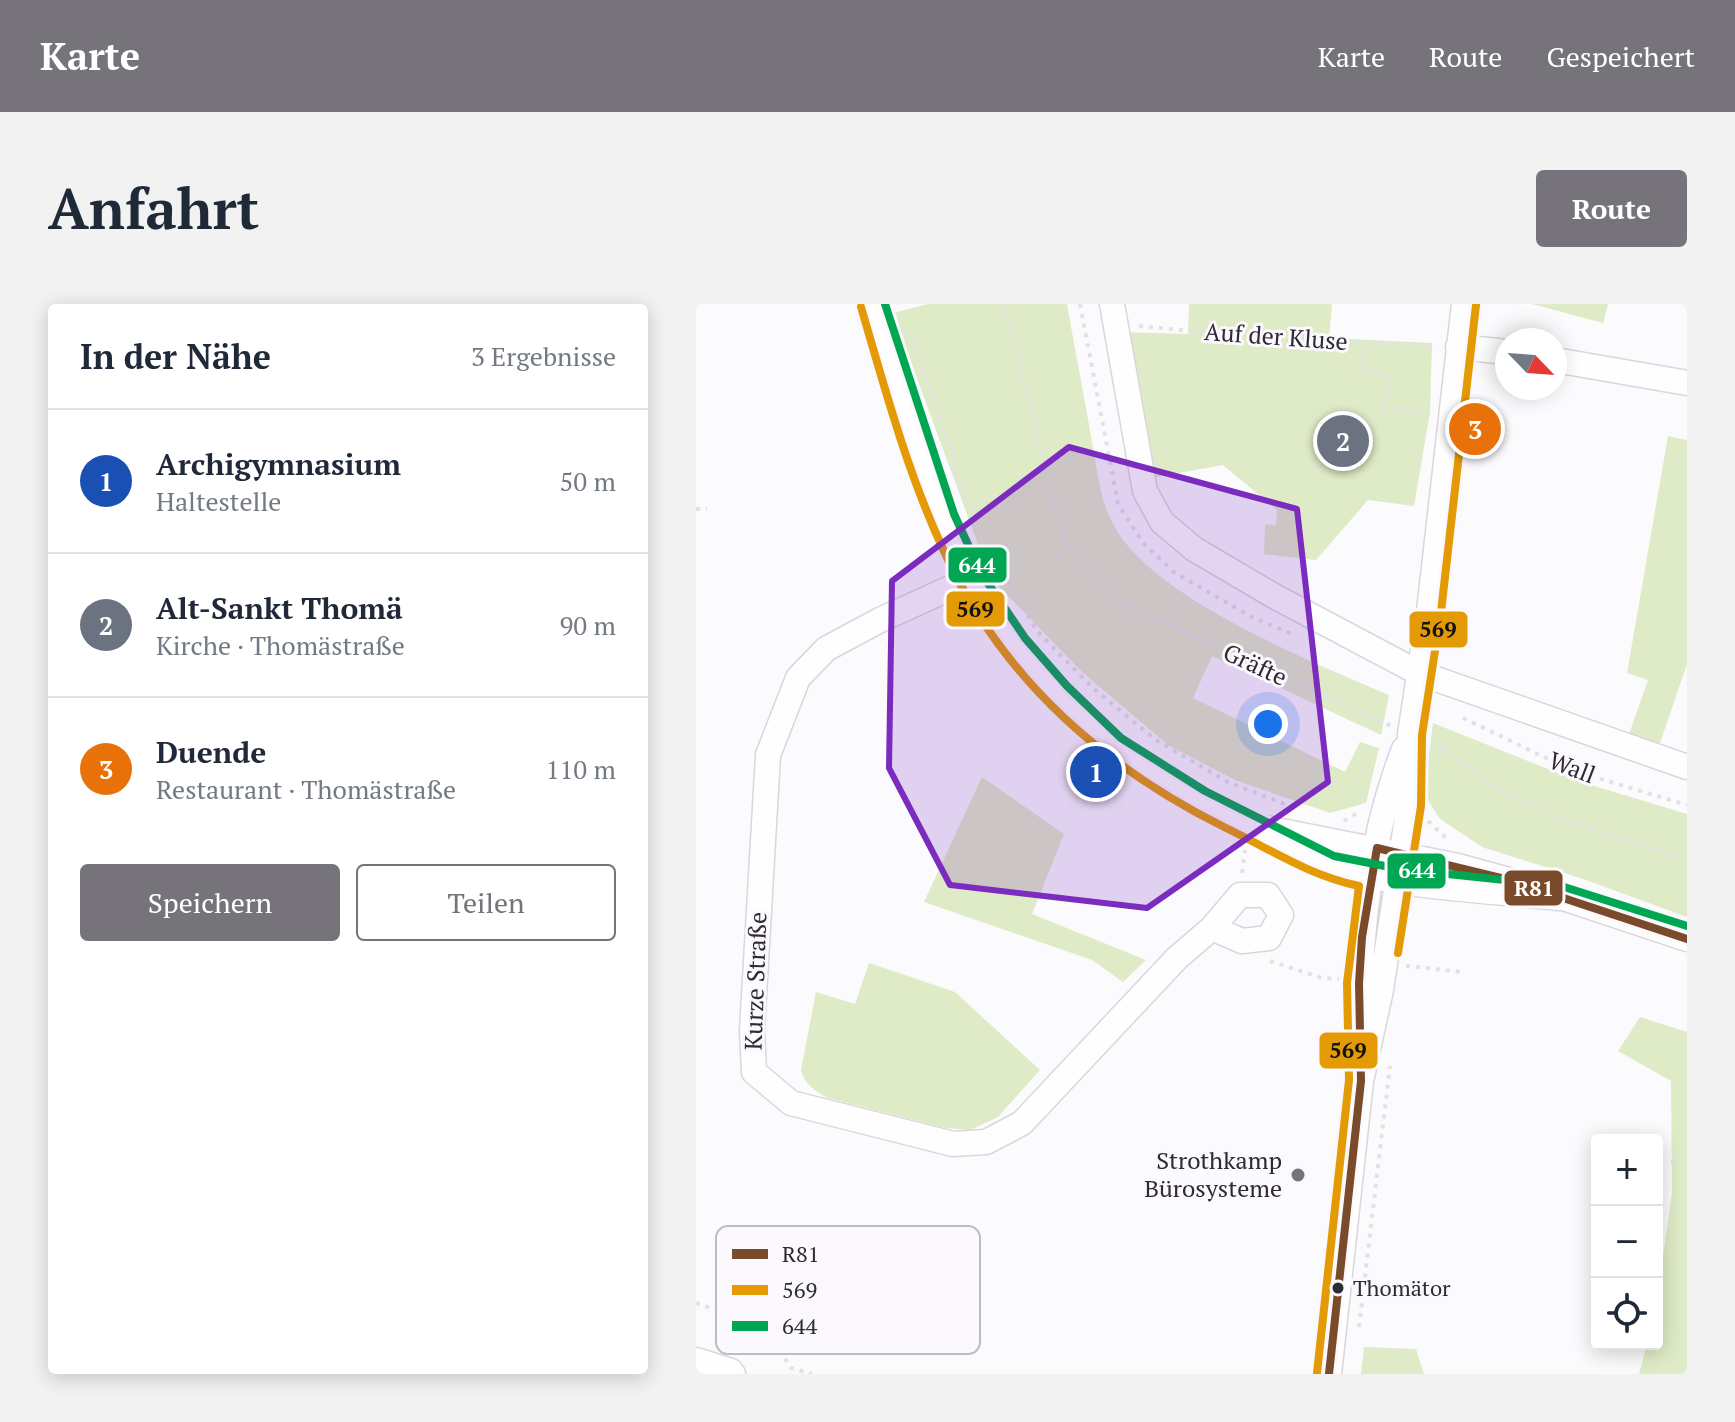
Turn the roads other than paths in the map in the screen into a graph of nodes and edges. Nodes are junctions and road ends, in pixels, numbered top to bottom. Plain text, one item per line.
1 (872, 304) edge
2 (1464, 304) edge
3 (1114, 314) edge
4 (1448, 347) junction
5 (1495, 351) edge
6 (1567, 362) edge
7 (1687, 383) edge
8 (970, 579) junction
9 (1419, 673) junction
10 (1410, 734) junction
11 (1687, 767) edge
12 (1247, 824) junction
13 (1377, 848) junction
14 (1402, 853) junction
15 (1372, 877) junction
16 (1398, 881) junction
17 (1559, 898) junction
18 (1212, 928) junction
19 (1687, 939) edge
20 (1361, 1081) junction
21 (696, 1360) edge
22 (733, 1374) edge
23 (1329, 1374) edge

1 - 8 street
2 - 4 street
3 - 9 street
4 - 5 street
4 - 9 street
6 - 7 street
8 - 12 street
8 - 18 street, Kurze Straße
9 - 10 street
9 - 11 street
10 - 13 street
10 - 14 street
12 - 13 street
12 - 15 street
13 - 14 street
13 - 15 street
14 - 16 street
14 - 17 street
15 - 16 street
15 - 20 street
16 - 17 street
16 - 20 street
17 - 19 street
18 - 18 street, Kurze Straße
20 - 23 street
21 - 22 street

